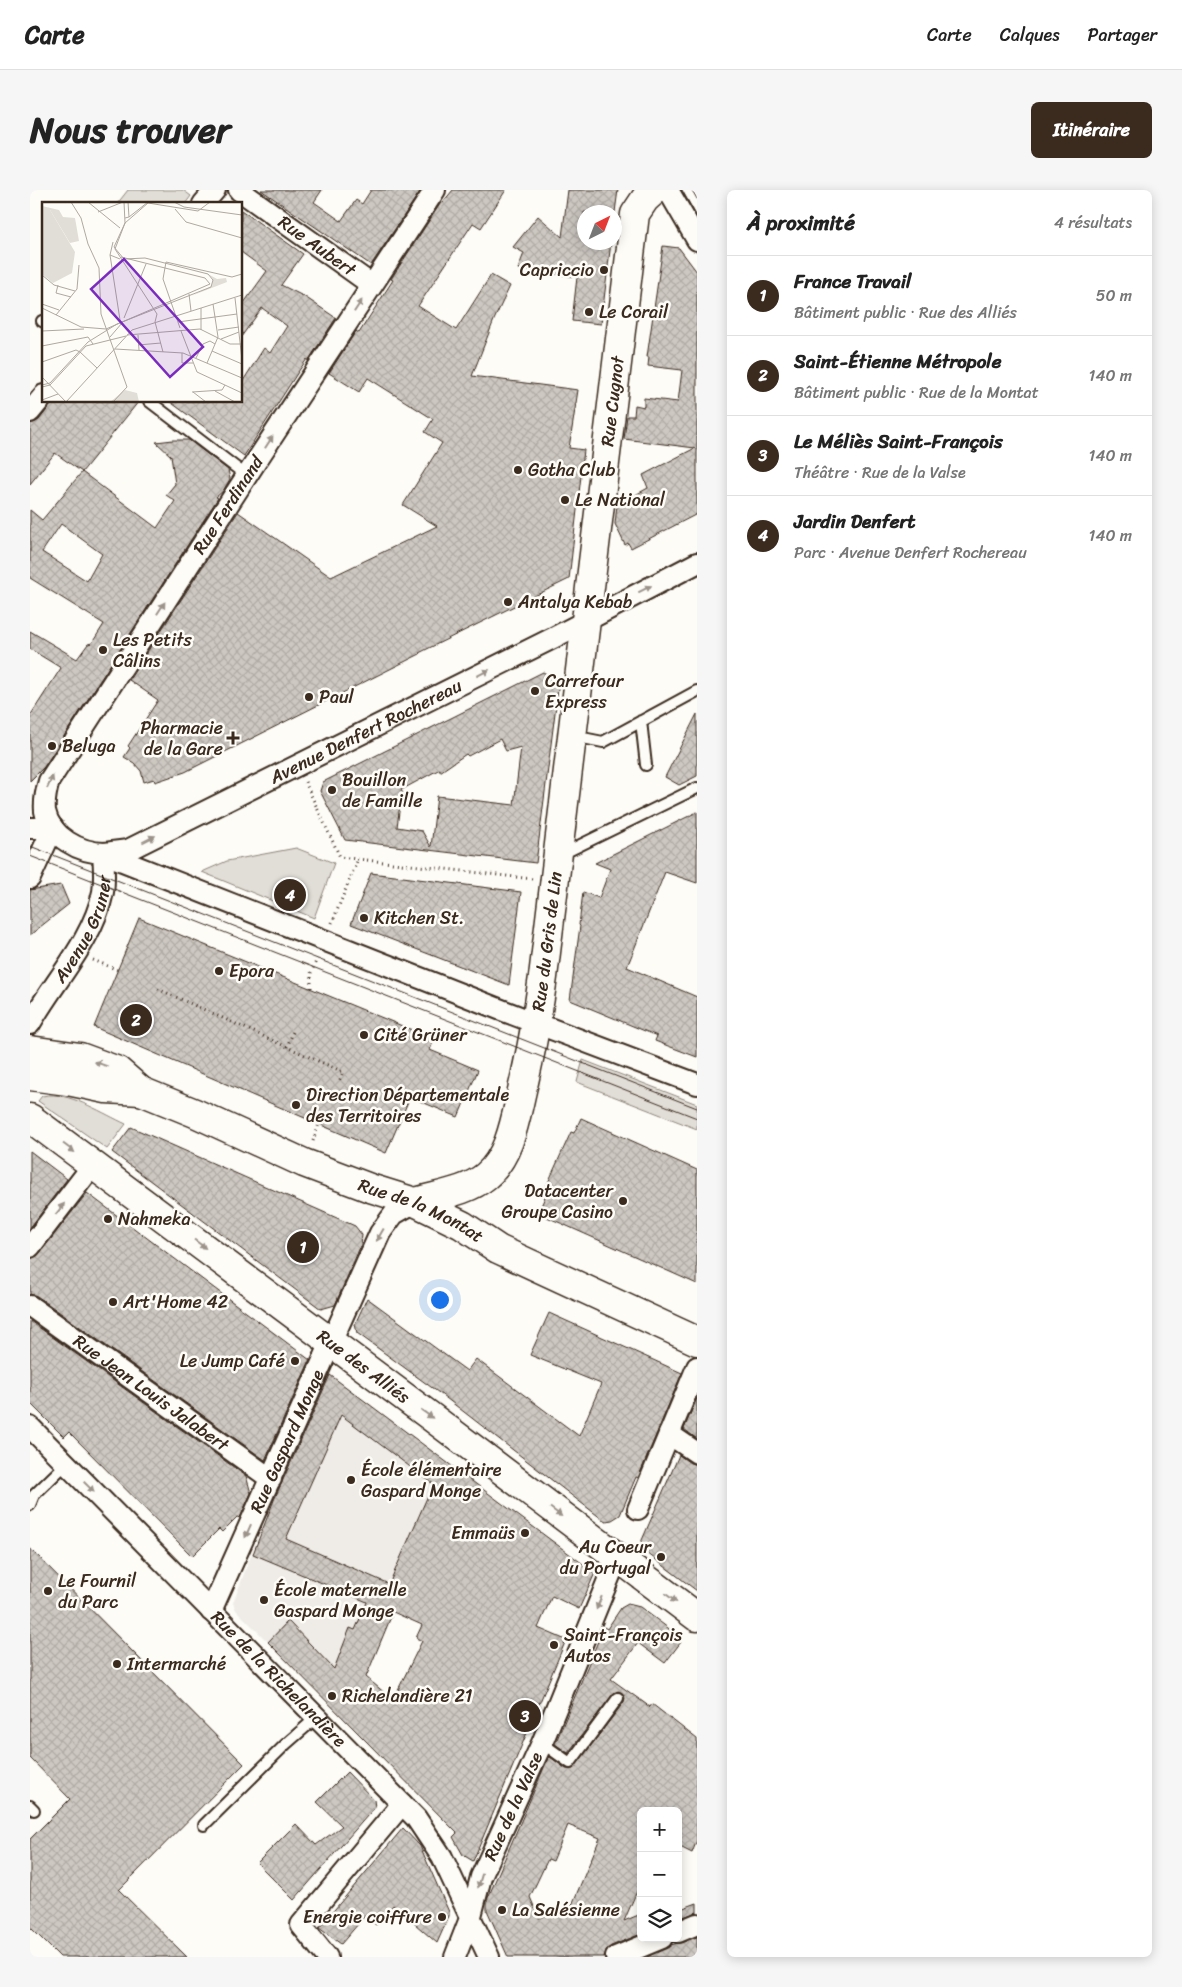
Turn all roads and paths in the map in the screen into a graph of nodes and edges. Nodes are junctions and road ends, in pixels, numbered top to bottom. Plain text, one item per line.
1 (215, 190) edge
2 (239, 190) edge
3 (436, 190) edge
4 (655, 190) edge
5 (668, 190) edge
6 (205, 202) edge
7 (697, 240) edge
8 (372, 285) junction
9 (42, 397) edge
10 (150, 402) edge
11 (30, 412) edge
12 (247, 476) junction
13 (697, 563) edge
14 (586, 620) junction
15 (697, 691) edge
16 (641, 721) junction
17 (572, 736) junction
18 (646, 765) dead end
19 (297, 766) junction
20 (697, 788) edge
21 (30, 828) edge
22 (53, 828) junction
23 (103, 853) junction
24 (358, 859) junction
25 (556, 869) junction
26 (353, 870) dead end
27 (30, 878) edge
28 (158, 989) dead end
29 (30, 1024) edge
30 (537, 1024) junction
31 (293, 1032) dead end
32 (286, 1047) junction
33 (30, 1050) edge
34 (30, 1076) edge
35 (339, 1081) dead end
36 (697, 1084) edge
37 (140, 1091) junction
38 (30, 1118) edge
39 (93, 1165) junction
40 (415, 1202) junction
41 (30, 1248) edge
42 (30, 1306) edge
43 (697, 1341) edge
44 (332, 1342) junction
45 (697, 1367) edge
46 (30, 1427) edge
47 (669, 1434) junction
48 (697, 1453) edge
49 (66, 1464) junction
50 (270, 1480) junction
51 (30, 1505) edge
52 (638, 1510) dead end
53 (617, 1558) junction
54 (211, 1611) junction
55 (697, 1618) edge
56 (618, 1698) dead end
57 (316, 1717) junction
58 (542, 1743) junction
59 (402, 1804) junction
60 (204, 1825) dead end
61 (471, 1916) junction
62 (697, 1924) edge
63 (682, 1930) edge
64 (652, 1942) edge
65 (324, 1956) edge
66 (456, 1957) edge
67 (489, 1957) edge
68 (616, 1957) edge

1 - 6 street
2 - 8 street, Rue Aubert
3 - 8 street, Rue Ferdinand
4 - 14 main road, Rue Cugnot
5 - 7 street
12 -> 8 street, Rue Ferdinand
9 - 11 street
10 - 12 lane
22 -> 12 street, Rue Ferdinand
14 -> 13 street, Avenue Denfert Rochereau
14 - 17 main road, Rue du Gris de Lin
19 -> 14 street, Avenue Denfert Rochereau
15 - 16 lane
16 - 17 lane
16 - 18 lane
17 - 25 main road, Rue du Gris de Lin
23 -> 19 street, Avenue Denfert Rochereau
19 - 24 path
20 - 25 lane
21 - 22 street
22 - 23 street, Avenue Denfert Rochereau
22 - 27 street
23 - 29 street, Avenue Gruner
23 - 30 street
24 - 25 path
24 - 26 path
25 - 30 main road, Rue du Gris de Lin
28 - 32 path
30 - 36 street
30 - 40 main road, Rue du Gris de Lin
31 - 32 path
32 - 35 path
37 -> 33 main road, Rue de la Montat
34 - 37 main road, Rue de la Montat
37 - 40 main road, Rue de la Montat
38 -> 39 main road, Rue des Alliés
41 -> 39 street
39 -> 44 main road, Rue des Alliés
40 - 43 main road, Rue de la Montat
40 -> 44 street, Rue Gaspard Monge
42 - 50 street, Rue Jean Louis Jalabert
44 - 50 street, Rue Gaspard Monge
44 -> 53 main road, Rue des Alliés
45 - 47 street
46 - 49 street, Rue de la Richelandière
47 - 48 street
47 - 52 street
49 - 51 lane
49 -> 54 street, Rue de la Richelandière
50 -> 54 street, Rue Gaspard Monge
53 -> 55 main road, Rue des Alliés
53 -> 58 street, Rue de la Valse
54 - 57 street, Rue de la Richelandière
56 - 58 lane
57 - 59 street, Rue de la Richelandière
57 - 60 lane
58 -> 61 street, Rue de la Valse
59 - 61 street, Rue de la Richelandière
59 - 65 street
61 - 66 street, Rue de la Valse
61 - 67 street, Rue de la Richelandière
62 - 63 street
64 - 68 street

